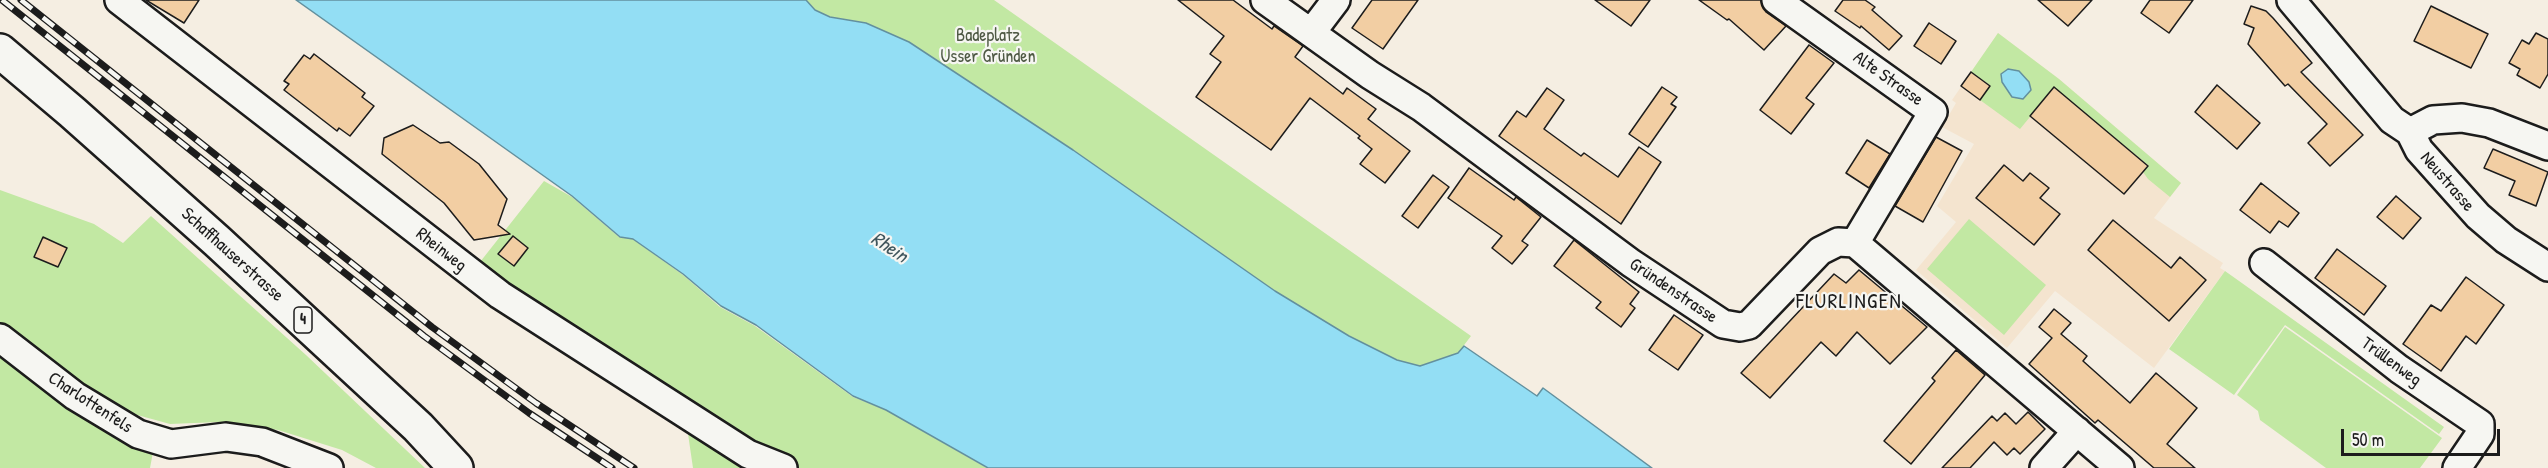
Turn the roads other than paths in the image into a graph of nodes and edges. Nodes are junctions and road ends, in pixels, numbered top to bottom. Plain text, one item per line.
1 (119, 0) edge
2 (1265, 0) edge
3 (1336, 0) edge
4 (1776, 0) edge
5 (2291, 0) edge
6 (1311, 33) junction
7 (0, 51) edge
8 (2410, 132) junction
9 (2548, 146) edge
10 (1855, 243) junction
11 (2264, 263) dead end
12 (2548, 267) edge
13 (0, 338) edge
14 (2077, 431) junction
15 (329, 468) edge
16 (456, 468) edge
17 (783, 468) edge
18 (2044, 468) edge
19 (2120, 468) edge
20 (2457, 468) edge

1 - 17 street, Rheinweg
2 - 6 street, Gründenstrasse
3 - 6 street
4 - 10 street, Alte Strasse
5 - 8 street, Neustrasse
6 - 10 street, Gründenstrasse
7 - 16 main road, Schaffhauserstrasse / 4
8 - 9 street
8 - 12 street, Neustrasse
10 - 14 street
11 - 20 street, Trüllenweg
13 - 15 street, Charlottenfels
14 - 18 street
14 - 19 street

